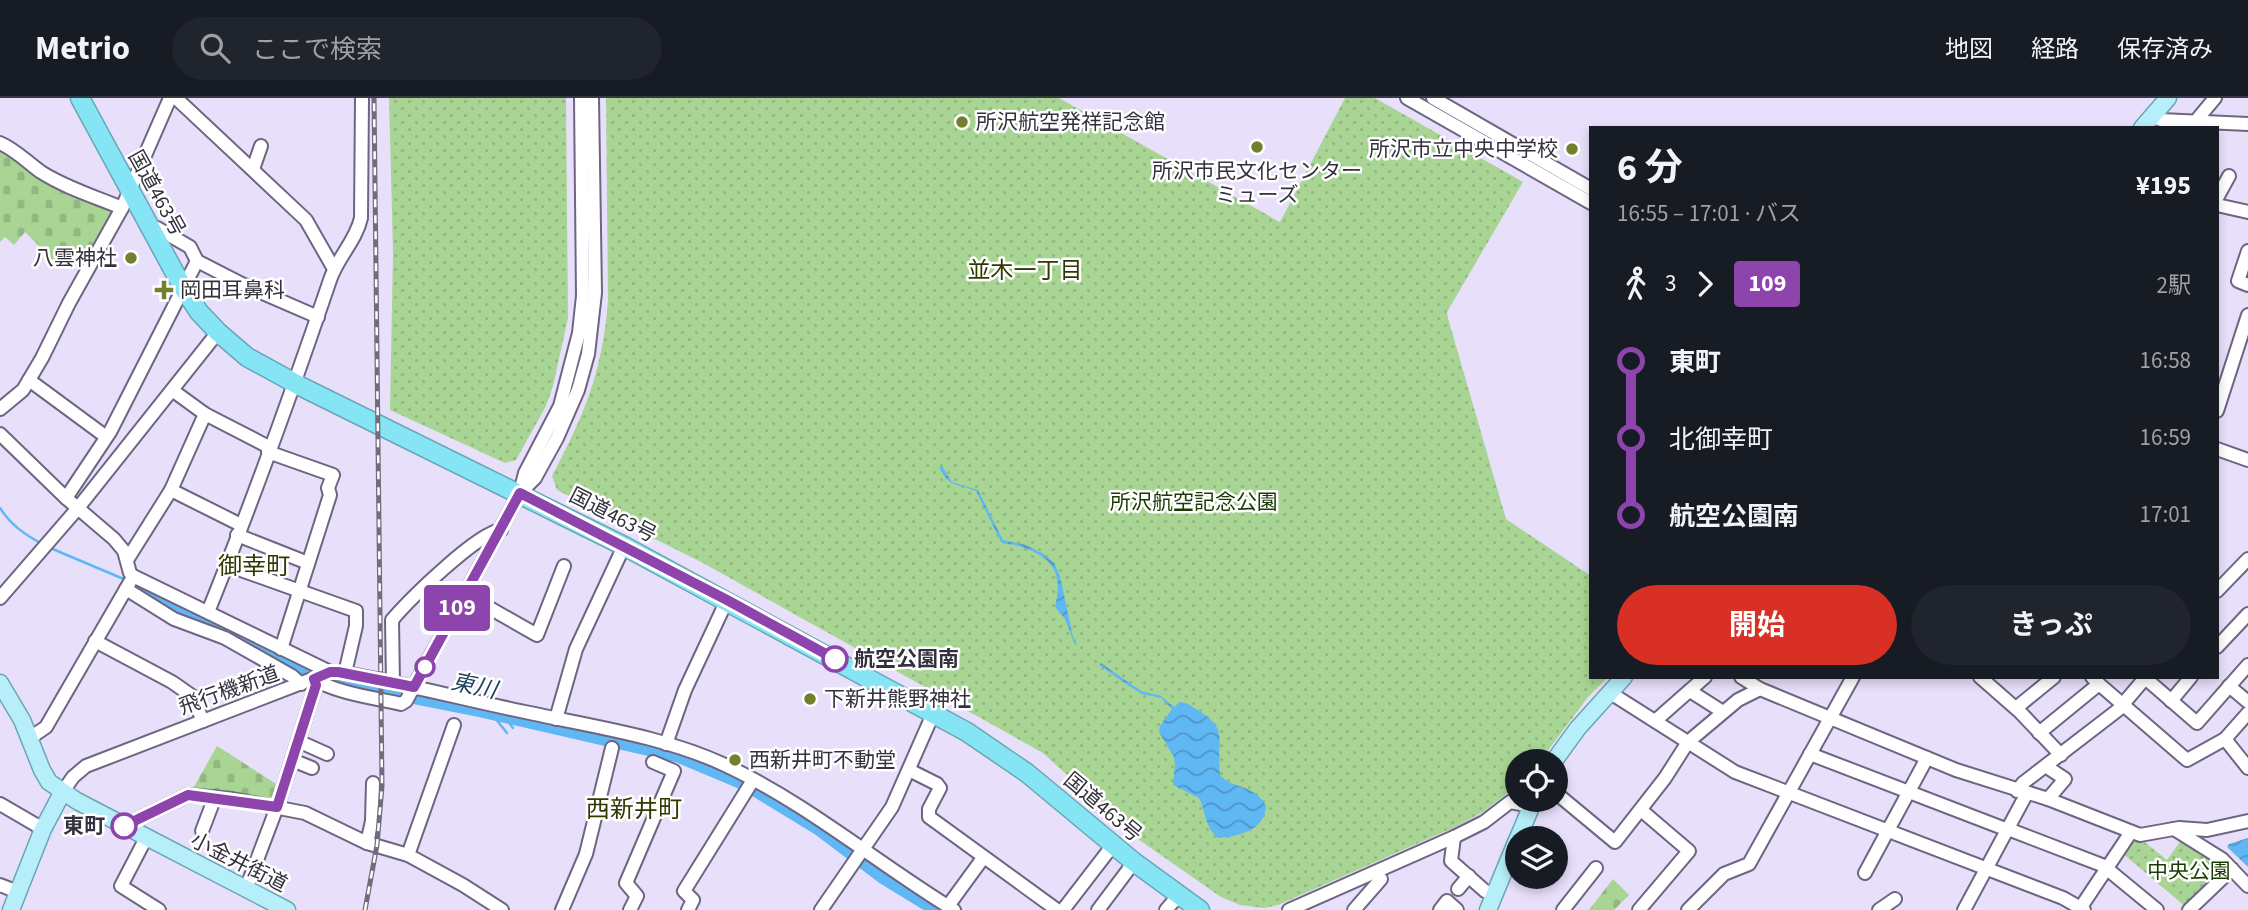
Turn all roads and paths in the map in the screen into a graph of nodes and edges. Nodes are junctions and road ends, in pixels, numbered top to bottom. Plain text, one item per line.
1 (80, 98) edge
2 (170, 98) edge
3 (176, 98) edge
4 (362, 98) edge
5 (581, 98) edge
6 (592, 98) edge
7 (1407, 98) edge
8 (1433, 98) edge
9 (2168, 98) edge
10 (2215, 98) edge
11 (2147, 122) edge
12 (2195, 122) junction
13 (2248, 124) edge
14 (0, 144) edge
15 (261, 146) dead end
16 (254, 169) junction
17 (2229, 176) dead end
18 (1589, 188) edge
19 (130, 191) junction
20 (2219, 194) edge
21 (1589, 202) edge
22 (2219, 205) edge
23 (122, 208) junction
24 (2248, 212) edge
25 (152, 231) junction
26 (2248, 250) edge
27 (197, 261) junction
28 (334, 269) junction
29 (2248, 285) edge
30 (182, 286) junction
31 (2248, 316) edge
32 (318, 317) junction
33 (218, 332) junction
34 (29, 380) junction
35 (295, 384) junction
36 (172, 390) junction
37 (2219, 405) edge
38 (0, 409) edge
39 (205, 414) junction
40 (0, 434) edge
41 (105, 436) junction
42 (269, 450) junction
43 (2219, 450) edge
44 (2248, 460) edge
45 (171, 490) junction
46 (520, 493) junction
47 (66, 498) junction
48 (78, 508) junction
49 (239, 530) junction
50 (501, 530) junction
51 (624, 546) junction
52 (2248, 559) edge
53 (127, 560) junction
54 (308, 563) junction
55 (227, 565) junction
56 (564, 566) dead end
57 (130, 582) junction
58 (2219, 589) edge
59 (300, 592) junction
60 (465, 594) junction
61 (0, 598) edge
62 (727, 600) junction
63 (208, 612) junction
64 (2248, 614) edge
65 (95, 641) junction
66 (2219, 645) edge
67 (281, 649) junction
68 (2248, 665) edge
69 (345, 673) junction
70 (322, 676) junction
71 (1621, 679) edge
72 (1703, 679) edge
73 (1744, 679) edge
74 (1852, 679) edge
75 (1982, 679) edge
76 (2144, 679) edge
77 (2146, 679) edge
78 (2189, 679) edge
79 (2045, 680) edge
80 (2096, 680) edge
81 (0, 683) edge
82 (393, 683) junction
83 (301, 684) junction
84 (2230, 686) junction
85 (1759, 689) junction
86 (1689, 691) junction
87 (411, 692) junction
88 (1609, 692) junction
89 (2171, 701) junction
90 (2248, 702) edge
91 (2122, 705) junction
92 (2016, 708) junction
93 (1723, 712) junction
94 (2248, 713) edge
95 (933, 714) junction
96 (1830, 718) junction
97 (556, 719) junction
98 (1655, 720) junction
99 (202, 721) junction
100 (454, 725) dead end
101 (2039, 733) junction
102 (30, 738) junction
103 (2225, 739) junction
104 (298, 741) junction
105 (1688, 742) junction
106 (666, 744) junction
107 (612, 748) dead end
108 (1563, 749) edge
109 (327, 754) dead end
110 (1810, 754) junction
111 (2061, 755) junction
112 (1927, 758) junction
113 (292, 760) junction
114 (653, 762) dead end
115 (2047, 766) junction
116 (312, 768) dead end
117 (2248, 768) edge
118 (909, 770) junction
119 (373, 783) dead end
120 (750, 785) junction
121 (1789, 792) junction
122 (2022, 792) junction
123 (62, 793) junction
124 (1909, 793) junction
125 (215, 797) junction
126 (2048, 799) junction
127 (1568, 803) edge
128 (0, 804) edge
129 (1505, 806) edge
130 (277, 807) junction
131 (1641, 810) junction
132 (2248, 821) edge
133 (124, 826) junction
134 (43, 829) junction
135 (2008, 829) junction
136 (2174, 829) junction
137 (202, 831) dead end
138 (1888, 831) junction
139 (2131, 832) junction
140 (1454, 837) junction
141 (146, 838) junction
142 (367, 843) junction
143 (1113, 845) junction
144 (408, 855) junction
145 (859, 855) junction
146 (983, 858) junction
147 (1134, 862) junction
148 (2107, 867) junction
149 (1596, 868) dead end
150 (1987, 868) junction
151 (2232, 869) junction
152 (1866, 873) dead end
153 (1505, 874) edge
154 (1469, 876) junction
155 (1381, 879) dead end
156 (0, 885) edge
157 (2248, 886) edge
158 (246, 889) junction
159 (1458, 889) dead end
160 (18, 892) junction
161 (1895, 899) dead end
162 (1172, 903) edge
163 (1494, 904) edge
164 (824, 906) edge
165 (951, 908) edge
166 (2081, 909) edge
167 (11, 910) edge
168 (159, 910) edge
169 (286, 910) edge
170 (502, 910) edge
171 (562, 910) edge
172 (630, 910) edge
173 (688, 910) edge
174 (838, 910) edge
175 (1057, 910) edge
176 (1063, 910) edge
177 (1098, 910) edge
178 (1200, 910) edge
179 (1289, 910) edge
180 (1354, 910) edge
181 (1440, 910) edge
182 (1457, 910) edge
183 (1563, 910) edge
184 (1639, 910) edge
185 (1688, 910) edge
186 (1879, 910) edge
187 (1964, 910) edge
188 (2157, 910) edge
189 (2189, 910) edge

1 - 19 highway, 国道463号
2 - 19 street
3 - 16 street
4 - 28 street
5 - 46 street
6 - 46 street
7 - 21 street
8 - 18 street
9 - 11 main road
10 - 12 street
11 - 12 street
12 - 13 street
14 - 23 street
15 - 16 street
16 - 28 street
17 - 20 street
19 - 23 street
19 - 25 highway, 国道463号
22 - 24 street
23 - 34 street
25 - 27 street
25 - 30 highway, 国道463号
26 - 29 street
27 - 30 street
27 - 32 street
28 - 32 street
30 - 33 highway, 国道463号
30 - 41 street
31 - 37 street
32 - 35 street
33 - 35 highway, 国道463号
33 - 36 street
34 - 38 street
34 - 41 street
35 - 42 street
35 - 46 highway, 国道463号
36 - 39 street
36 - 48 street
39 - 42 street
39 - 45 street
40 - 47 street
41 - 47 street
42 - 49 street
42 - 54 street
43 - 44 street
45 - 49 street
45 - 53 street
46 - 50 street
46 - 51 highway, 国道463号
47 - 48 street
48 - 53 street
48 - 61 street
49 - 54 street
49 - 55 street
50 - 60 street
50 - 82 street
51 - 62 highway, 国道463号
51 - 97 street
52 - 58 street
53 - 57 street
54 - 59 street
55 - 59 street
55 - 63 street
56 - 60 street
57 - 63 street
57 - 65 street
57 - 83 street
59 - 67 street
59 - 69 street
60 - 87 street
62 - 95 highway, 国道463号
62 - 106 street
63 - 67 street
64 - 66 street
65 - 99 street
65 - 102 street
67 - 70 street
68 - 84 street
69 - 70 street, 飛行機新道
69 - 82 street, 飛行機新道
70 - 83 street, 飛行機新道
70 - 87 street
70 - 104 street
71 - 88 main road
72 - 86 street
73 - 85 street
74 - 96 street
75 - 92 street
76 - 91 street
77 - 89 street
78 - 89 street
79 - 92 street
80 - 91 street
80 - 101 street
81 - 102 main road, 小金井街道
82 - 87 street, 飛行機新道
83 - 99 street, 飛行機新道
84 - 89 street
84 - 90 street
85 - 93 street
85 - 96 street
86 - 93 street
86 - 98 street
87 - 97 street
88 - 98 street
88 - 108 main road
91 - 103 street
91 - 111 street
92 - 101 street
93 - 105 street
94 - 103 street
95 - 118 street
95 - 143 highway, 国道463号
96 - 110 street
96 - 112 street
97 - 106 street
98 - 105 street
99 - 123 street, 飛行機新道
100 - 144 street
101 - 111 street
102 - 123 main road, 小金井街道
103 - 117 street
104 - 109 street
104 - 113 street
105 - 121 street
105 - 131 street
106 - 120 street
107 - 171 street
110 - 121 street
110 - 124 street
111 - 115 street
112 - 122 street
112 - 124 street
113 - 116 street
113 - 130 street
114 - 172 street
115 - 122 street
115 - 126 street
118 - 145 street
118 - 146 street
119 - 142 street
120 - 145 street
120 - 173 street
121 - 138 street
121 - 185 street
122 - 126 street
122 - 135 street
123 - 133 main road, 小金井街道
123 - 134 main road
124 - 135 street
124 - 138 street
125 - 130 street
125 - 133 street
125 - 137 street
126 - 139 street
127 - 131 street
128 - 134 street
129 - 140 street
130 - 142 street
130 - 158 street
131 - 184 street
132 - 136 street
133 - 141 main road, 小金井街道
134 - 160 main road
135 - 148 street
135 - 150 street
136 - 139 street
136 - 151 street
138 - 150 street
138 - 152 street
139 - 148 street
140 - 154 street
140 - 179 street
141 - 158 main road, 小金井街道
141 - 168 street
142 - 144 street
143 - 147 highway, 国道463号
143 - 176 street
144 - 170 street
145 - 164 street
145 - 165 street
146 - 165 street
146 - 175 street
147 - 162 highway, 国道463号
147 - 177 street
148 - 166 street
148 - 188 street
149 - 183 street
150 - 166 street
150 - 187 street
151 - 157 street
151 - 189 street
153 - 163 main road
154 - 159 street
154 - 163 street
155 - 180 street
156 - 160 street
158 - 169 main road, 小金井街道
160 - 167 main road
161 - 186 street
162 - 178 highway, 国道463号
164 - 174 street
181 - 182 street

